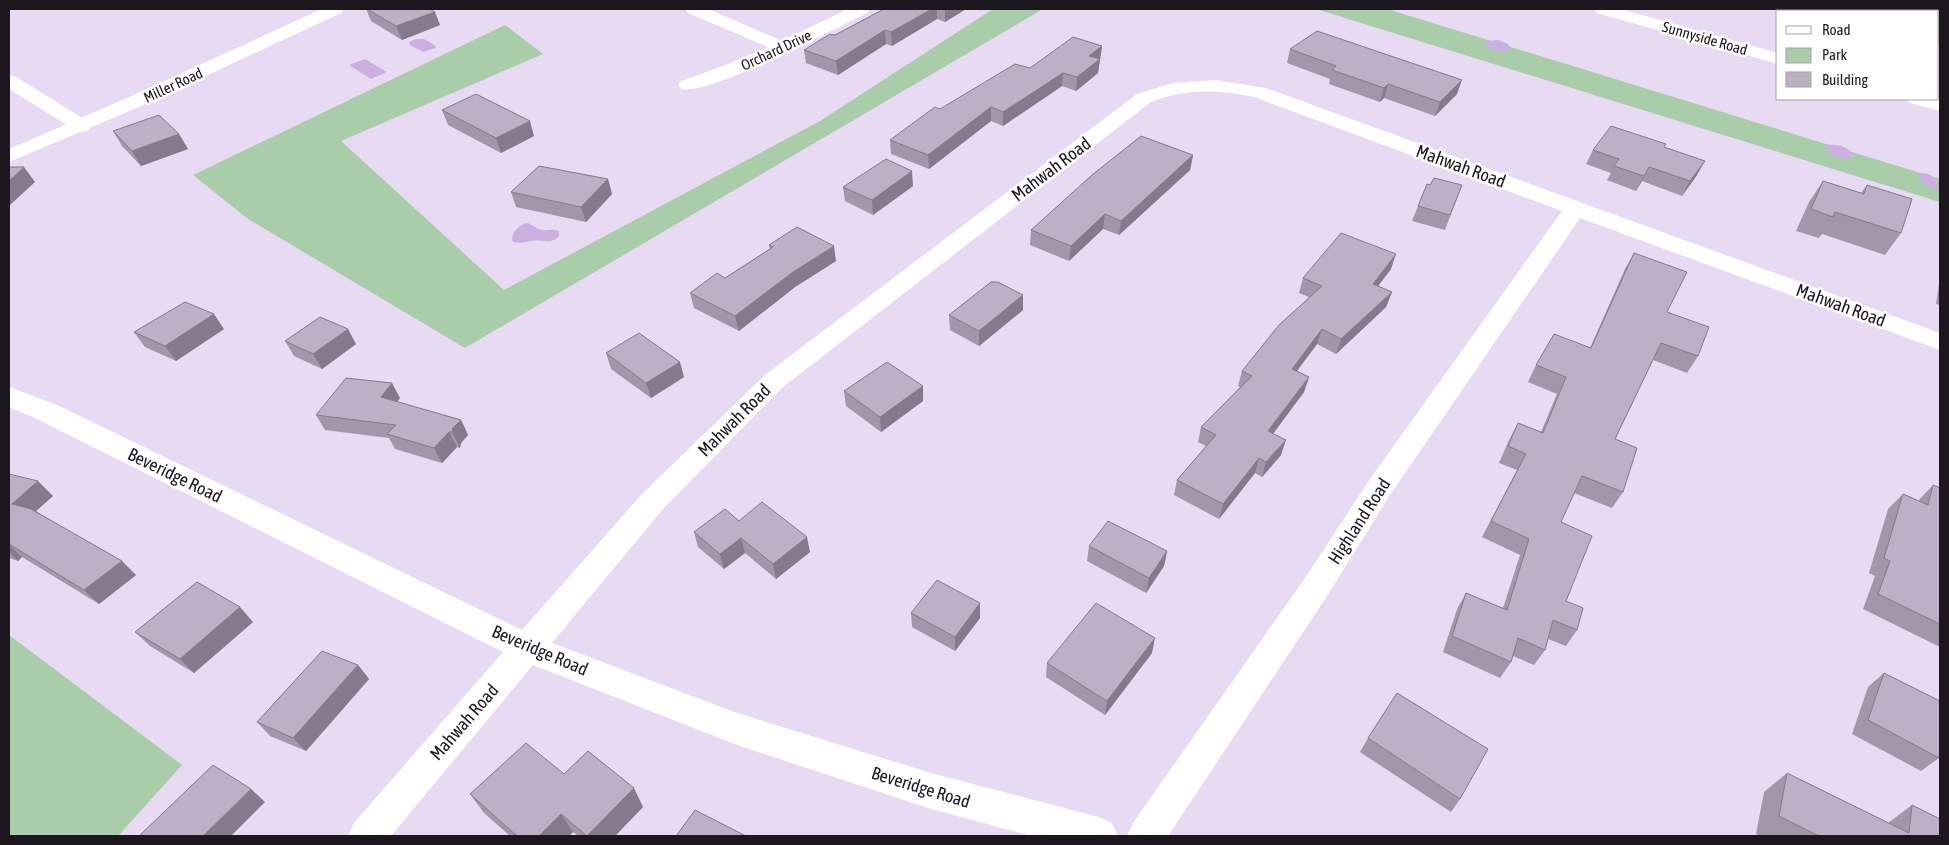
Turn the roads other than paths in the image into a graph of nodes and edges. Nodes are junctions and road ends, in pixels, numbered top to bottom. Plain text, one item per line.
1 (335, 9) edge
2 (694, 9) edge
3 (861, 9) edge
4 (1603, 9) edge
5 (782, 47) junction
6 (1776, 58) edge
7 (9, 81) edge
8 (688, 85) dead end
9 (1920, 100) edge
10 (1940, 106) edge
11 (82, 126) junction
12 (9, 156) edge
13 (1576, 208) junction
14 (1940, 342) edge
15 (9, 396) edge
16 (527, 648) junction
17 (367, 836) edge
18 (1099, 836) edge
19 (1146, 836) edge

1 - 11 street, Miller Road
2 - 5 street
3 - 5 street, Orchard Drive
4 - 6 street, Sunnyside Road
5 - 8 street, Orchard Drive
7 - 11 street
9 - 10 street
11 - 12 street, Miller Road
13 - 14 street, Mahwah Road
13 - 16 street, Mahwah Road
13 - 19 street, Highland Road
15 - 16 street, Beveridge Road
16 - 17 street, Mahwah Road
16 - 18 street, Beveridge Road

